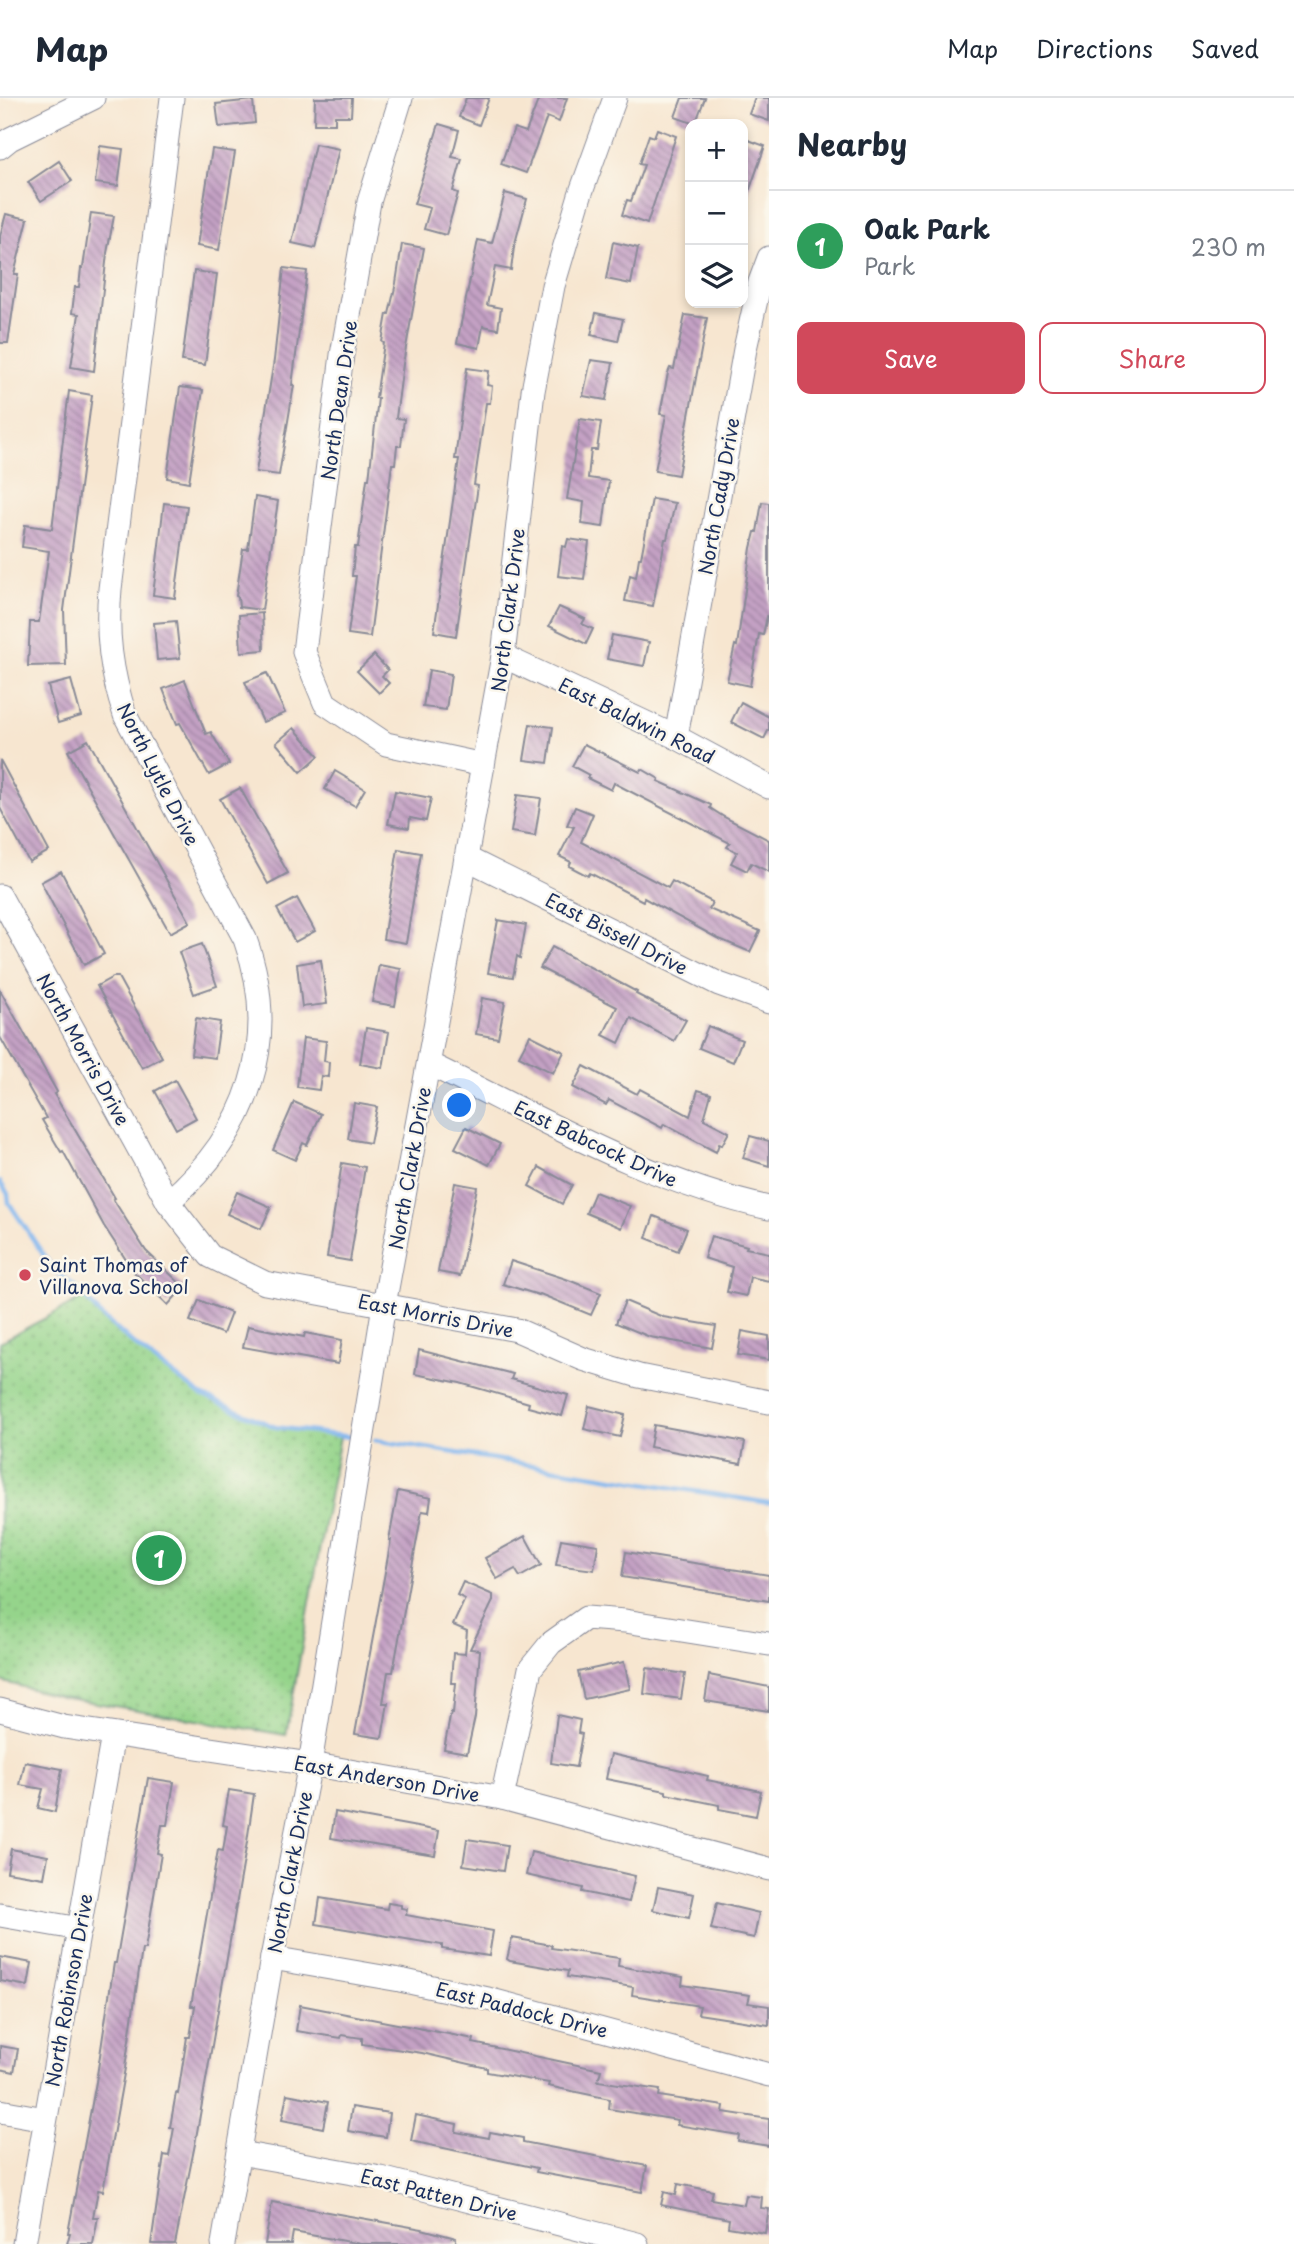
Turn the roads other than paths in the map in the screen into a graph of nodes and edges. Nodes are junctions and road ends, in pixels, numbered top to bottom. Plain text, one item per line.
1 (93, 98) edge
2 (172, 98) edge
3 (401, 98) edge
4 (615, 98) edge
5 (0, 147) edge
6 (769, 258) edge
7 (503, 656) junction
8 (676, 737) junction
9 (484, 765) junction
10 (769, 787) edge
11 (466, 858) junction
12 (0, 896) edge
13 (769, 1003) edge
14 (429, 1064) junction
15 (168, 1202) junction
16 (769, 1208) edge
17 (384, 1305) junction
18 (769, 1402) edge
19 (769, 1644) edge
20 (0, 1710) edge
21 (113, 1735) junction
22 (310, 1764) junction
23 (502, 1798) junction
24 (769, 1869) edge
25 (0, 1914) edge
26 (79, 1929) junction
27 (272, 1958) junction
28 (769, 2076) edge
29 (0, 2111) edge
30 (45, 2119) junction
31 (239, 2153) junction
32 (24, 2244) edge
33 (223, 2244) edge
34 (637, 2244) edge

1 - 5 street
2 - 15 street, North Lytle Drive
3 - 9 street, North Dean Drive
4 - 7 street, North Clark Drive
6 - 8 street, North Cady Drive
7 - 8 street, East Baldwin Road
7 - 9 street, North Clark Drive
8 - 10 street, East Baldwin Road
9 - 11 street, North Clark Drive
11 - 13 street, East Bissell Drive
11 - 14 street, North Clark Drive
12 - 15 street, North Morris Drive
14 - 16 street, East Babcock Drive
14 - 17 street, North Clark Drive
15 - 17 street, East Morris Drive
17 - 18 street, East Morris Drive
17 - 22 street, North Clark Drive
19 - 23 street
20 - 21 street, East Anderson Drive
21 - 22 street, East Anderson Drive
21 - 26 street, North Robinson Drive
22 - 23 street, East Anderson Drive
22 - 27 street, North Clark Drive
23 - 24 street, East Anderson Drive
25 - 26 street
26 - 30 street, North Robinson Drive
27 - 28 street, East Paddock Drive
27 - 31 street, North Clark Drive
29 - 30 street
30 - 32 street, North Robinson Drive
31 - 33 street, North Clark Drive
31 - 34 street, East Patten Drive

